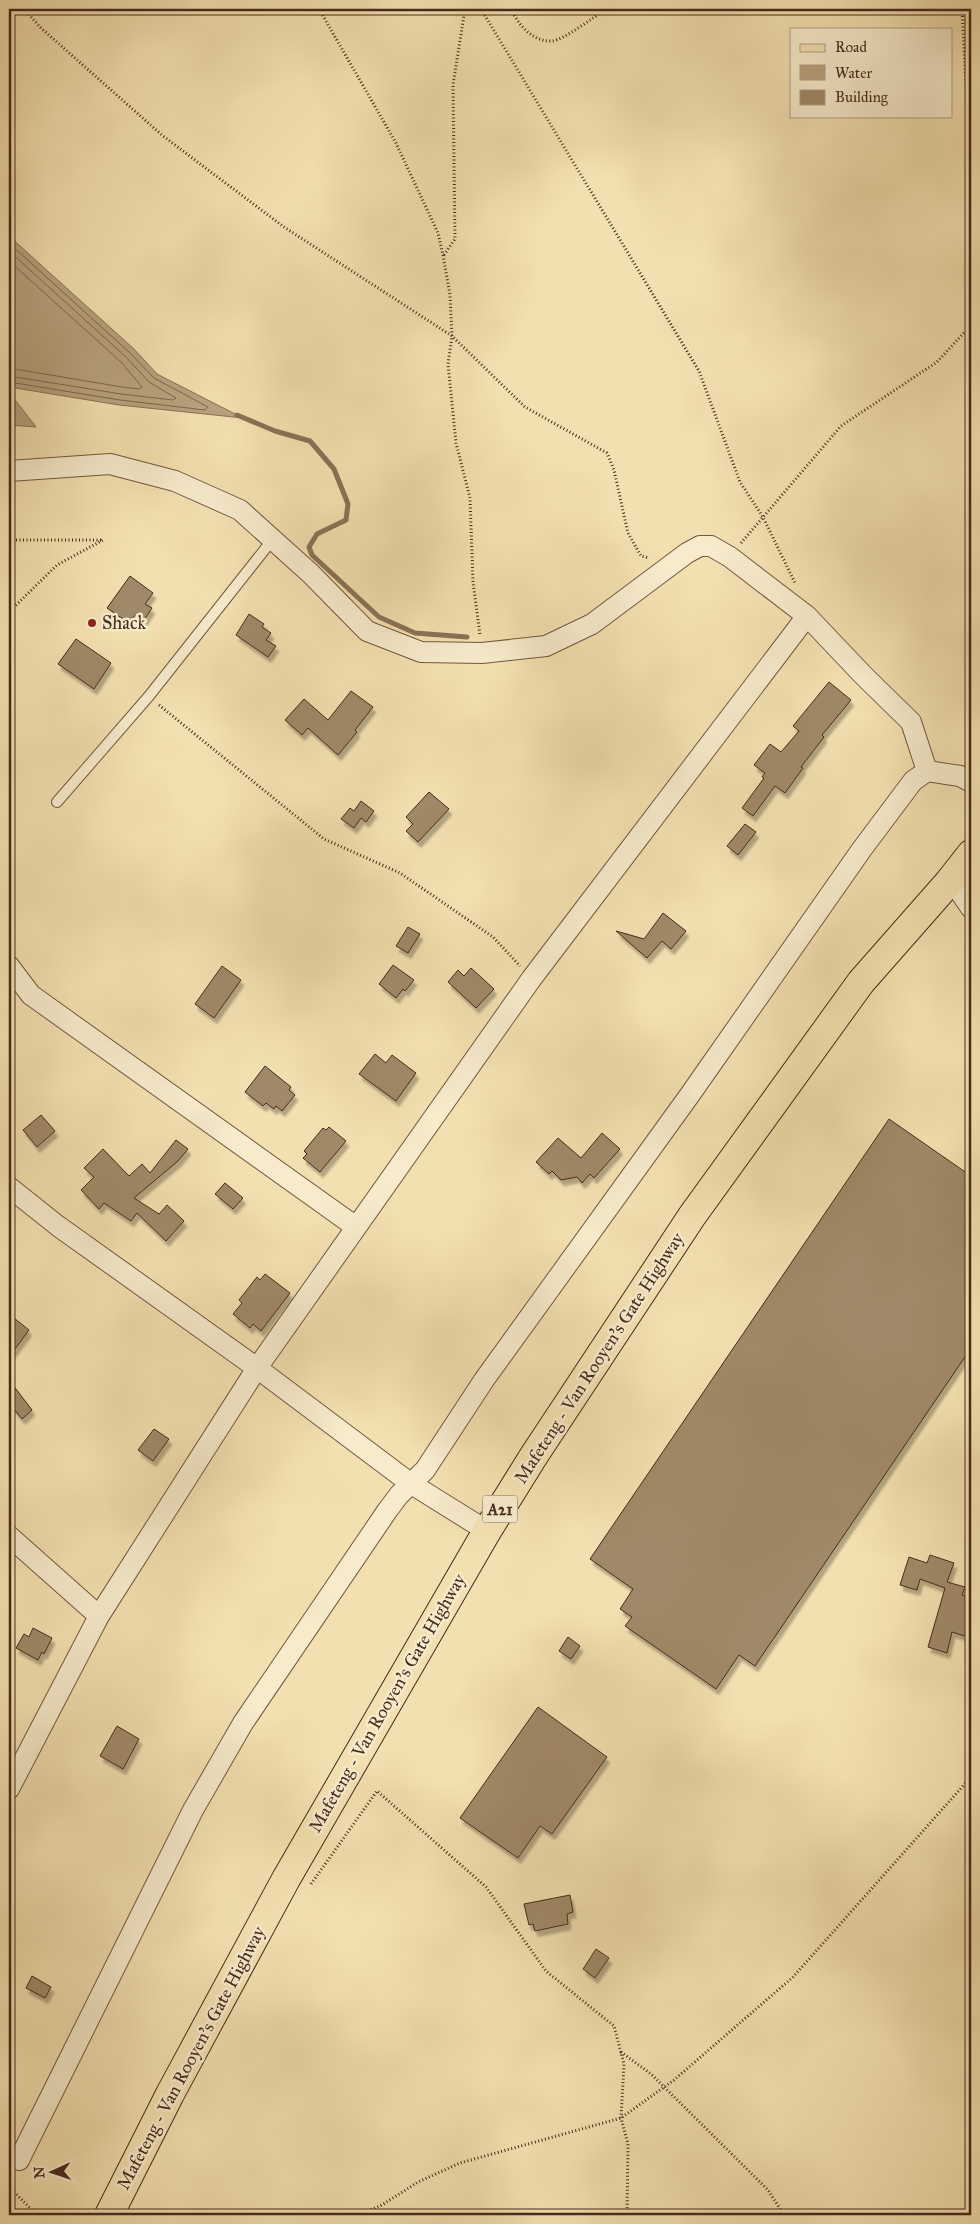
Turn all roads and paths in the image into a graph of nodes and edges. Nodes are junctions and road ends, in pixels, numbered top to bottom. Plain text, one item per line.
1 (24, 9) edge
2 (320, 9) edge
3 (465, 9) edge
4 (481, 9) edge
5 (511, 9) edge
6 (606, 9) edge
7 (962, 9) edge
8 (971, 178) edge
9 (443, 255) junction
10 (971, 295) edge
11 (971, 325) edge
12 (971, 332) edge
13 (452, 336) junction
14 (9, 471) edge
15 (763, 517) junction
16 (272, 539) junction
17 (9, 540) edge
18 (730, 557) junction
19 (656, 560) dead end
20 (9, 612) edge
21 (808, 616) junction
22 (482, 653) junction
23 (149, 696) junction
24 (927, 771) junction
25 (971, 782) edge
26 (56, 802) dead end
27 (971, 854) edge
28 (949, 882) junction
29 (971, 908) edge
30 (9, 966) edge
31 (532, 978) junction
32 (9, 1187) edge
33 (356, 1227) junction
34 (257, 1368) junction
35 (410, 1483) junction
36 (487, 1531) junction
37 (9, 1536) edge
38 (100, 1616) junction
39 (971, 1777) edge
40 (10, 1786) edge
41 (310, 1884) dead end
42 (620, 2051) junction
43 (664, 2087) junction
44 (621, 2118) junction
45 (19, 2160) dead end
46 (9, 2187) edge
47 (33, 2215) edge
48 (109, 2215) edge
49 (358, 2215) edge
50 (627, 2215) edge
51 (784, 2215) edge

1 - 13 path
2 - 9 path
3 - 9 path
4 - 15 path
5 - 6 path
7 - 8 path
9 - 13 path
10 - 11 path
11 - 12 path
11 - 15 path
13 - 19 path
13 - 22 path
14 - 16 street
15 - 18 path
15 - 21 path
16 - 22 street
16 - 23 lane
17 - 20 path
18 - 21 street
18 - 22 street
21 - 24 street
21 - 31 street
23 - 26 lane
23 - 31 path
24 - 25 street
24 - 35 street
27 - 28 main road, Mafeteng - Van Rooyen's Gate Highway / A21
28 - 29 street
28 - 36 main road, Mafeteng - Van Rooyen's Gate Highway / A21
30 - 33 street
31 - 33 street
32 - 34 street
33 - 34 street
34 - 35 street
34 - 38 street
35 - 36 street
35 - 45 street
36 - 48 main road, Mafeteng - Van Rooyen's Gate Highway / A21
37 - 38 street
38 - 40 street
39 - 43 path
41 - 42 path
42 - 43 path
42 - 44 path
43 - 44 path
43 - 51 path
44 - 49 path
44 - 50 path
46 - 47 path

